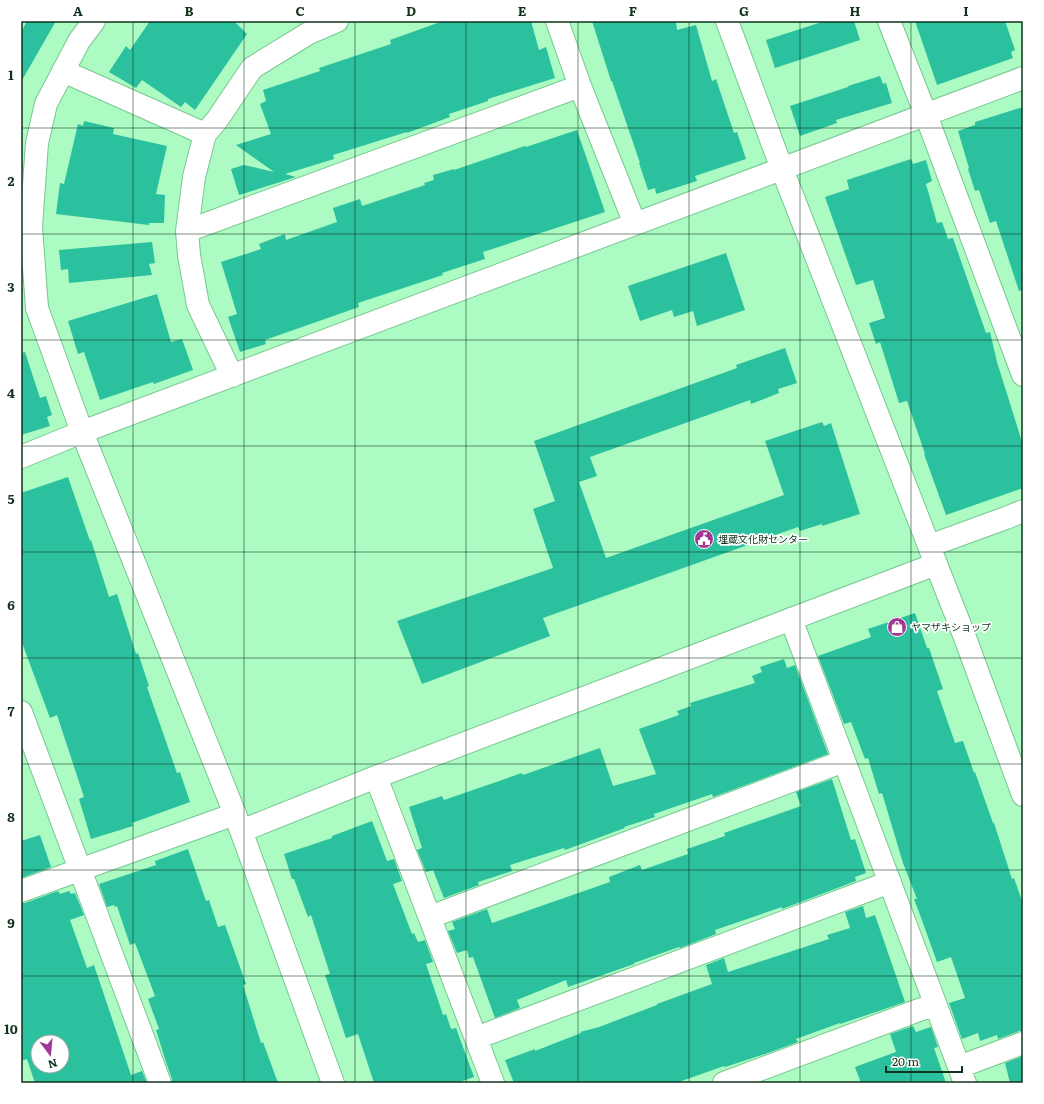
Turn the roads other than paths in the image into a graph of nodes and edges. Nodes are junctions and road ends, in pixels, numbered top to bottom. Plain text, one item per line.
1 (94, 21) edge
2 (337, 21) edge
3 (557, 21) edge
4 (727, 21) edge
5 (889, 21) edge
6 (63, 71) junction
7 (1023, 78) edge
8 (580, 86) junction
9 (926, 115) junction
10 (205, 134) junction
11 (29, 141) edge
12 (782, 169) junction
13 (635, 224) junction
14 (187, 231) junction
15 (1023, 375) edge
16 (232, 376) junction
17 (82, 432) junction
18 (21, 457) edge
19 (1023, 511) edge
20 (933, 555) junction
21 (791, 619) junction
22 (21, 712) edge
23 (844, 761) junction
24 (376, 777) junction
25 (1023, 795) edge
26 (238, 822) junction
27 (80, 870) junction
28 (890, 882) junction
29 (21, 891) edge
30 (430, 917) junction
31 (935, 1004) junction
32 (476, 1038) junction
33 (1023, 1043) edge
34 (962, 1075) edge
35 (160, 1083) edge
36 (333, 1083) edge
37 (493, 1083) edge
38 (724, 1083) edge

1 - 6 street
2 - 10 street
3 - 8 street
4 - 12 street
5 - 9 street
6 - 10 street
6 - 11 street
7 - 9 street
8 - 13 street
8 - 14 street
9 - 12 street
9 - 15 street
10 - 14 street
11 - 17 street
12 - 13 street
12 - 20 street
13 - 16 street
14 - 16 street
16 - 17 street
17 - 18 street
17 - 26 street
19 - 20 street
20 - 21 street
20 - 25 street
21 - 23 street
21 - 24 street
22 - 27 street
23 - 28 street
23 - 30 street
24 - 26 street
24 - 30 street
26 - 27 street
26 - 36 street
27 - 29 street
27 - 35 street
28 - 31 street
28 - 32 street
30 - 32 street
31 - 34 street
31 - 38 street
32 - 37 street
33 - 34 street

